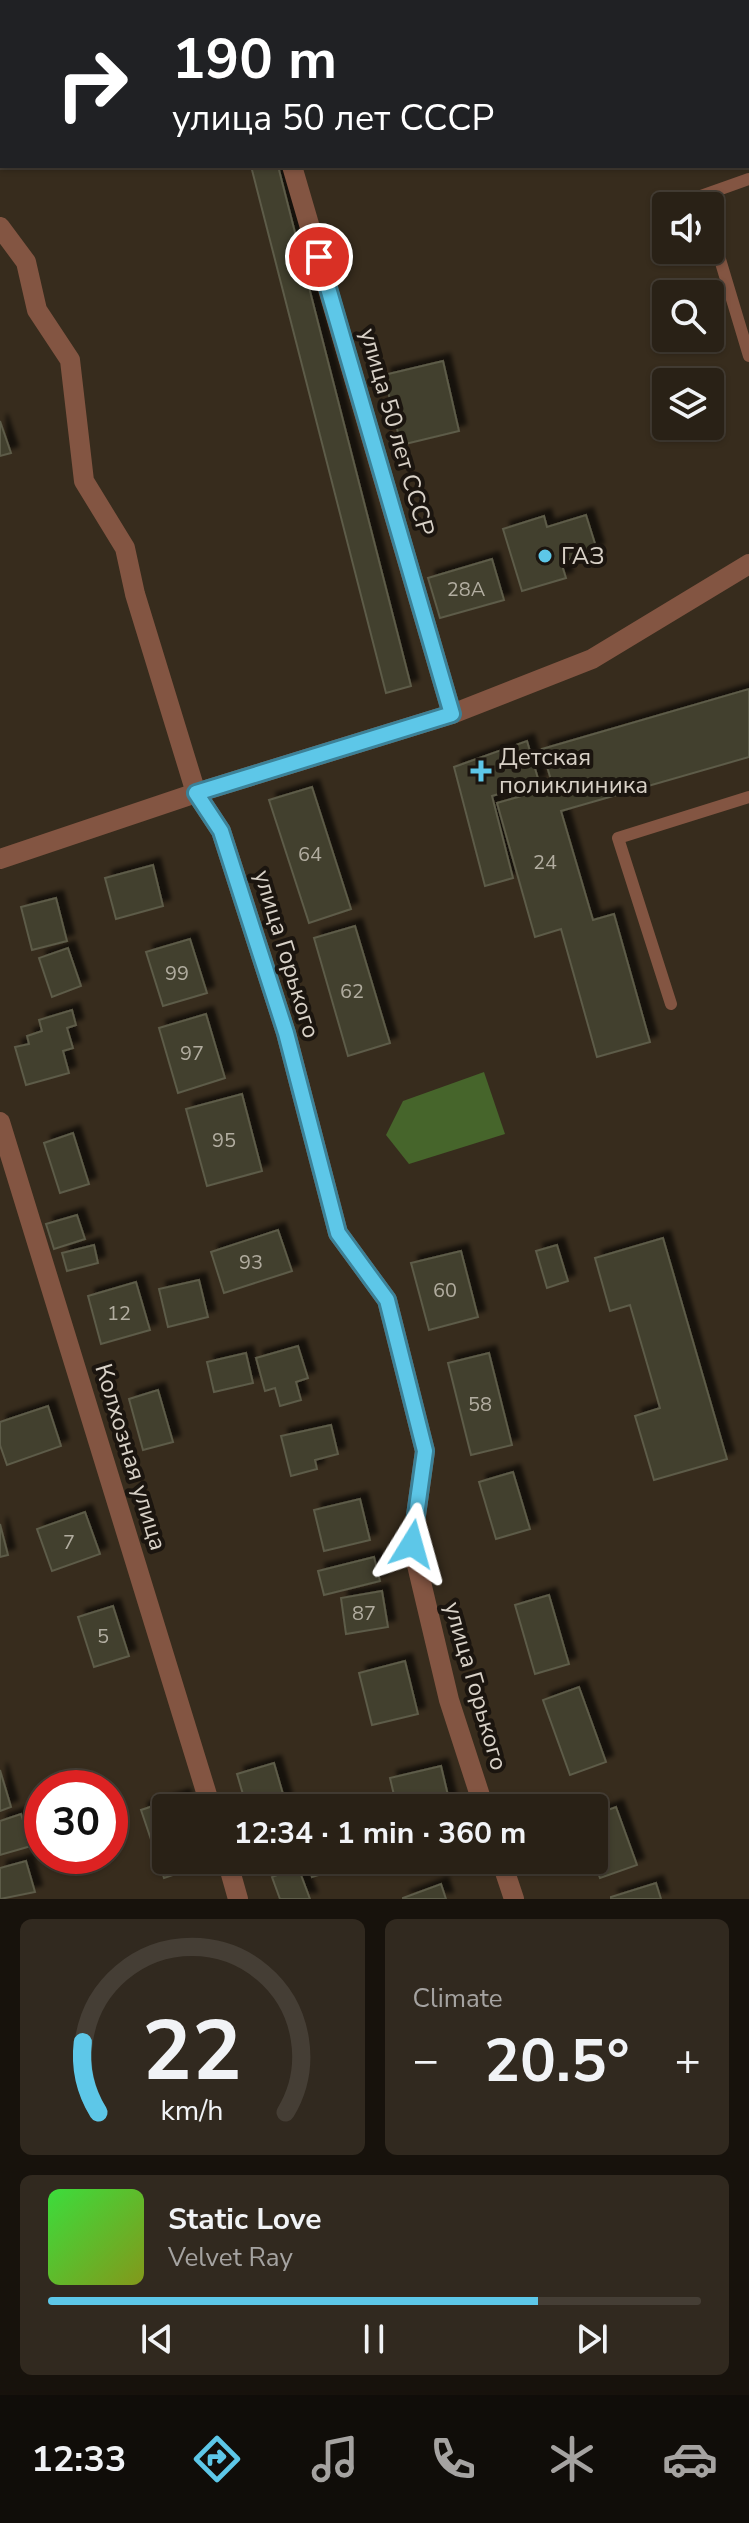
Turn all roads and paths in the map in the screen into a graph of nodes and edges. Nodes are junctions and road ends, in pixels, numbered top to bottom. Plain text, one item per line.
1 (293, 168) edge
2 (749, 179) edge
3 (712, 192) edge
4 (0, 227) edge
5 (724, 264) edge
6 (744, 319) edge
7 (749, 356) edge
8 (749, 564) edge
9 (452, 714) junction
10 (196, 793) junction
11 (749, 797) edge
12 (0, 859) edge
13 (671, 1004) dead end
14 (0, 1122) edge
15 (207, 1794) edge
16 (479, 1794) edge
17 (231, 1874) edge
18 (506, 1874) edge
19 (238, 1899) edge
20 (514, 1899) edge

1 - 9 street, улица 50 лет СССР
2 - 3 lane
4 - 10 street, улица Горького
5 - 6 lane
6 - 7 lane
8 - 9 street
9 - 10 street
10 - 12 street
10 - 16 street, улица Горького
11 - 13 lane
14 - 15 street, Колхозная улица
17 - 19 street
18 - 20 street

